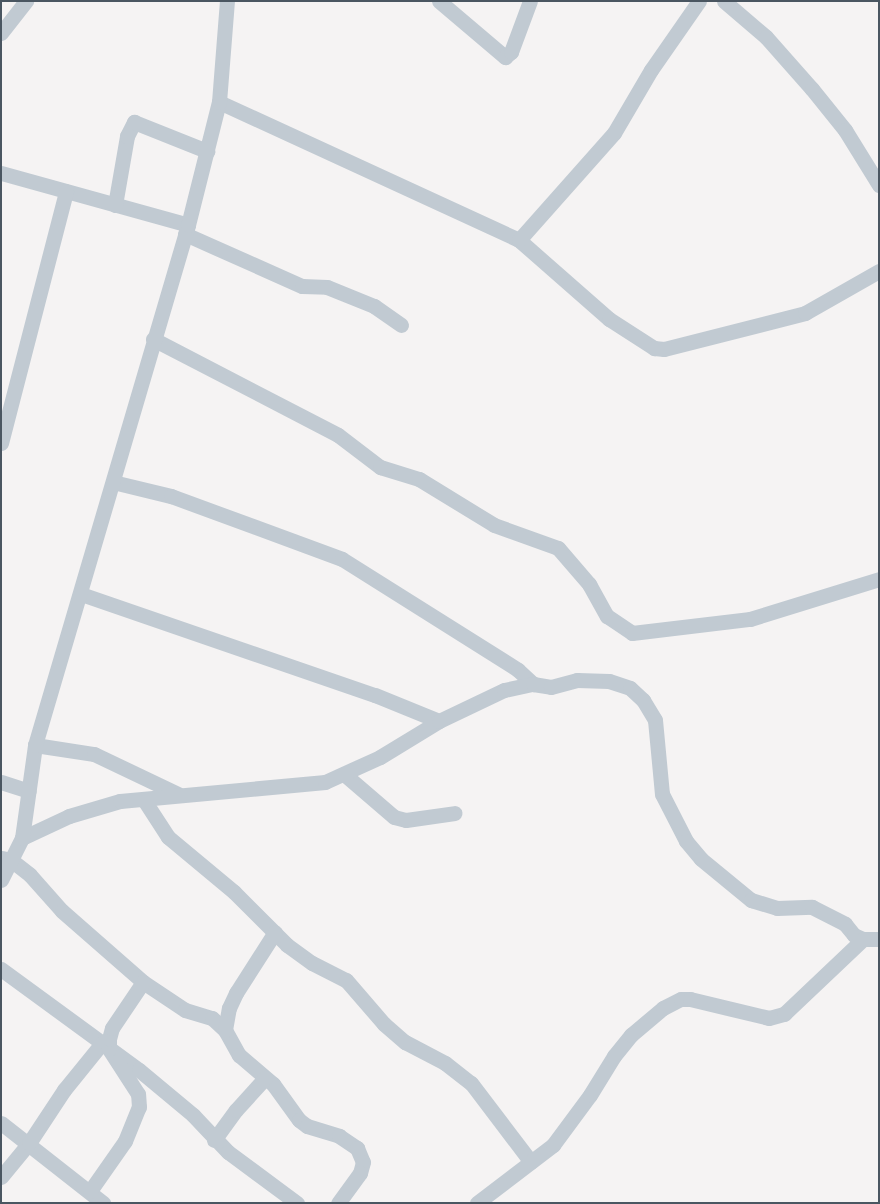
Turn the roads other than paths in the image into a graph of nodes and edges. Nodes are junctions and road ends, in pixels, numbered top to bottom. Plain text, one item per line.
1 (26, 1) edge
2 (227, 1) edge
3 (439, 1) edge
4 (530, 1) edge
5 (699, 1) edge
6 (724, 1) edge
7 (1, 33) edge
8 (219, 102) junction
9 (207, 151) junction
10 (1, 173) edge
11 (879, 185) edge
12 (66, 191) junction
13 (115, 205) junction
14 (186, 230) junction
15 (519, 240) junction
16 (879, 271) edge
17 (401, 325) dead end
18 (153, 339) junction
19 (1, 443) edge
20 (113, 482) junction
21 (879, 579) edge
22 (81, 594) junction
23 (534, 684) junction
24 (439, 721) junction
25 (35, 745) junction
26 (138, 773) junction
27 (344, 774) junction
28 (1, 782) edge
29 (324, 782) junction
30 (360, 788) junction
31 (29, 790) junction
32 (179, 794) junction
33 (142, 800) junction
34 (455, 814) dead end
35 (22, 838) junction
36 (6, 859) edge
37 (1, 880) edge
38 (275, 932) junction
39 (871, 939) edge
40 (1, 969) edge
41 (143, 982) junction
42 (229, 1008) junction
43 (212, 1018) junction
44 (225, 1030) junction
45 (106, 1046) junction
46 (266, 1078) junction
47 (1, 1124) edge
48 (214, 1140) junction
49 (30, 1143) junction
50 (531, 1162) junction
51 (1, 1177) edge
52 (90, 1191) junction
53 (493, 1198) edge
54 (104, 1203) edge
55 (297, 1203) edge
56 (338, 1203) edge
57 (477, 1203) edge

1 - 7 street
2 - 8 street
3 - 4 street
5 - 15 street
6 - 11 street
8 - 9 street
8 - 15 street
9 - 13 street
9 - 14 street
10 - 12 street
12 - 13 street
12 - 19 street
13 - 14 street
14 - 17 street
14 - 18 street
15 - 16 street
18 - 20 street
18 - 21 street
20 - 22 street
20 - 23 street
22 - 24 street
22 - 25 street
23 - 24 street
23 - 39 street
24 - 27 street
25 - 26 street
25 - 31 street
26 - 32 street
26 - 33 street
27 - 29 street
27 - 30 street
28 - 31 street
29 - 30 street
29 - 32 street
30 - 34 street
31 - 35 street
32 - 33 street
33 - 35 street
33 - 38 street
35 - 36 street
36 - 37 street
36 - 41 street
38 - 42 street
38 - 50 street
39 - 50 street
40 - 45 street
41 - 43 street
41 - 45 street
42 - 43 street
42 - 44 street
43 - 44 street
44 - 46 street
45 - 48 street
45 - 49 street
45 - 52 street
46 - 48 street
46 - 56 street
47 - 49 street
48 - 55 street
49 - 51 street
49 - 52 street
50 - 53 street
52 - 54 street
53 - 57 street

